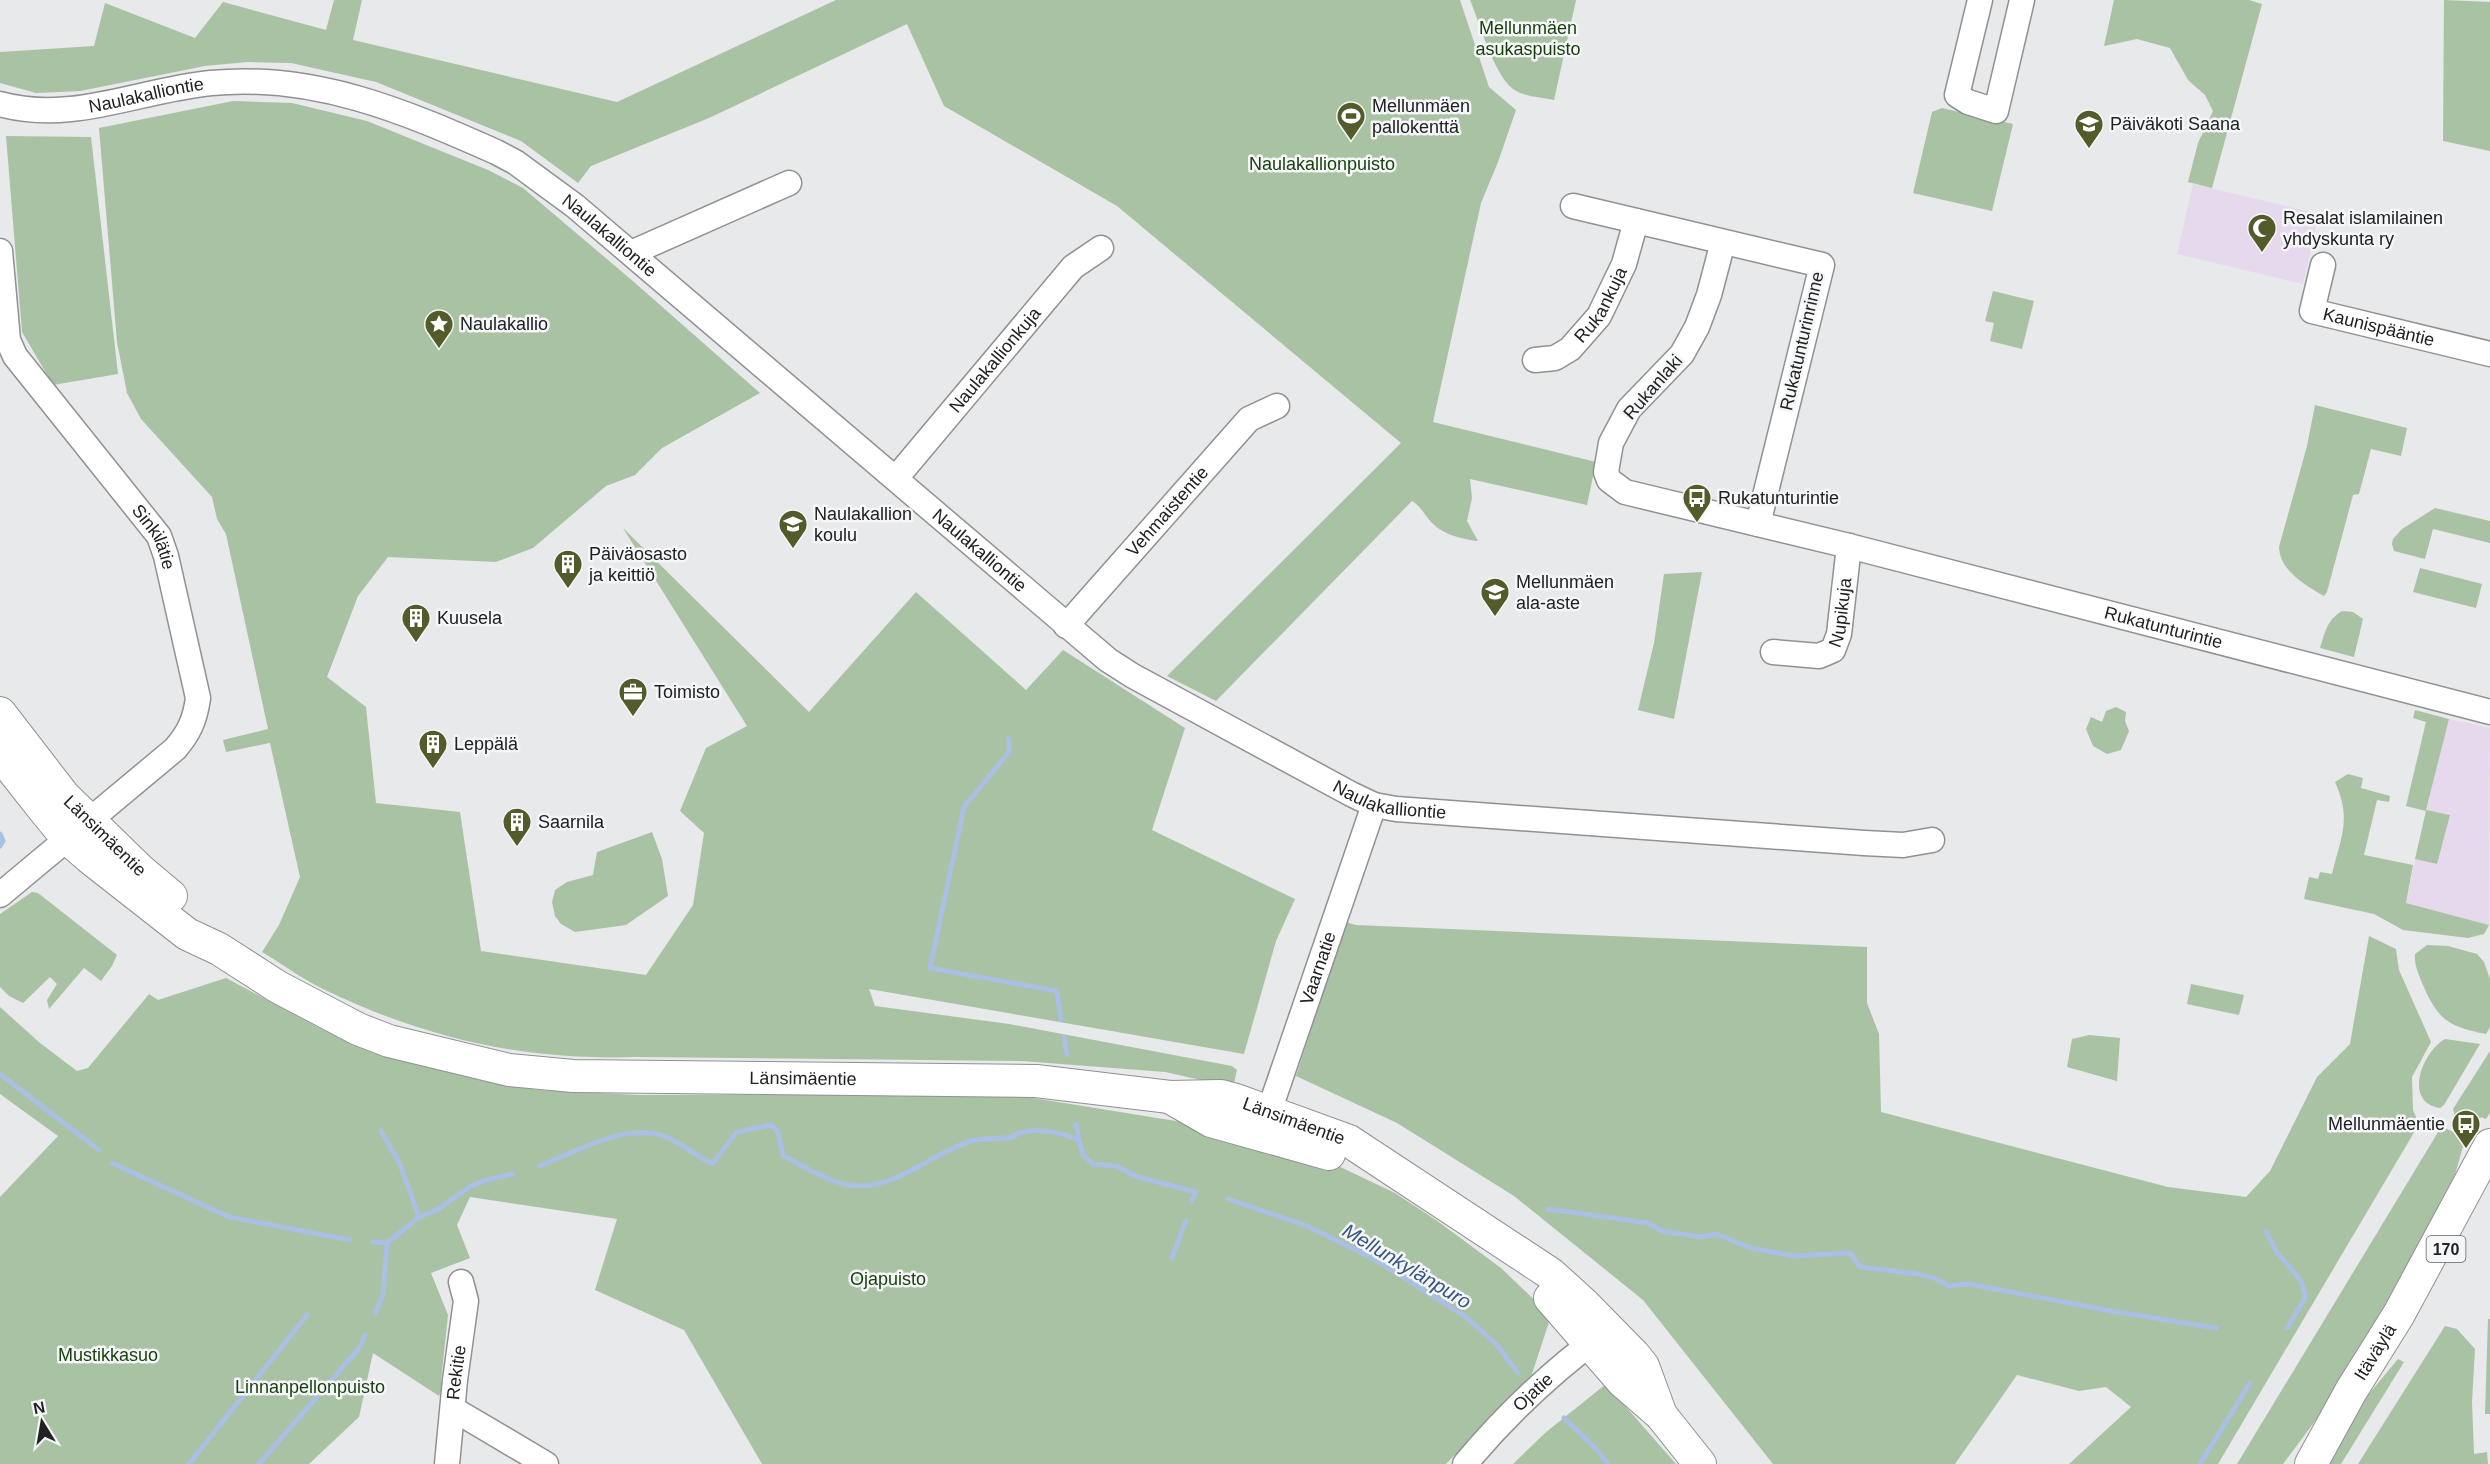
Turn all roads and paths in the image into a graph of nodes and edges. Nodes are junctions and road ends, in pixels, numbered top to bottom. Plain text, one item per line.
1 (1980, 0) edge
2 (2022, 0) edge
3 (0, 105) edge
4 (789, 183) dead end
5 (1573, 206) dead end
6 (1636, 221) junction
7 (1723, 242) junction
8 (1101, 248) dead end
9 (0, 252) edge
10 (631, 253) junction
11 (2323, 265) dead end
12 (2490, 354) edge
13 (1535, 360) dead end
14 (1277, 406) dead end
15 (896, 478) junction
16 (1625, 492) joint
17 (1758, 524) junction
18 (1849, 546) junction
19 (1066, 626) junction
20 (1773, 652) dead end
21 (0, 712) edge
22 (2490, 712) edge
23 (0, 754) edge
24 (1374, 805) junction
25 (79, 830) junction
26 (1932, 840) dead end
27 (0, 896) edge
28 (1265, 1122) junction
29 (2490, 1145) edge
30 (2490, 1180) edge
31 (461, 1282) dead end
32 (2399, 1314) junction
33 (1600, 1336) junction
34 (2351, 1391) junction
35 (453, 1409) junction
36 (447, 1464) edge
37 (546, 1464) edge
38 (1465, 1464) edge
39 (1700, 1464) edge
40 (2294, 1464) edge
41 (2311, 1464) edge

1 - 2 street
3 - 10 street, Naulakalliontie
4 - 10 street
5 - 6 street, Rukatunturinrinne
6 - 7 street, Rukatunturinrinne
6 - 13 street, Rukankuja
7 - 16 street, Rukanlaki
7 - 17 street, Rukatunturinrinne
8 - 15 street, Naulakallionkuja
9 - 25 street, Sinkilätie
10 - 15 street, Naulakalliontie
11 - 12 street, Kaunispääntie
14 - 19 street, Vehmaistentie
15 - 19 street, Naulakalliontie
16 - 17 street, Rukatunturintie
17 - 18 street, Rukatunturintie
18 - 20 street, Nupikuja
18 - 22 street, Rukatunturintie
19 - 24 street, Naulakalliontie
21 - 25 main road, Länsimäentie
23 - 25 main road, Länsimäentie
24 - 26 street, Naulakalliontie
24 - 28 street, Vaarnatie
25 - 27 street, Sinkilätie
25 - 28 main road, Länsimäentie
28 - 33 main road, Länsimäentie
29 - 32 main road, Itäväylä / 170
30 - 32 main road, Itäväylä / 170
31 - 35 street, Rekitie
32 - 34 main road, Itäväylä / 170
33 - 38 street, Ojatie
33 - 39 main road, Länsimäentie
34 - 40 main road, Itäväylä / 170
34 - 41 main road, Itäväylä / 170
35 - 36 street, Rekitie
35 - 37 street

